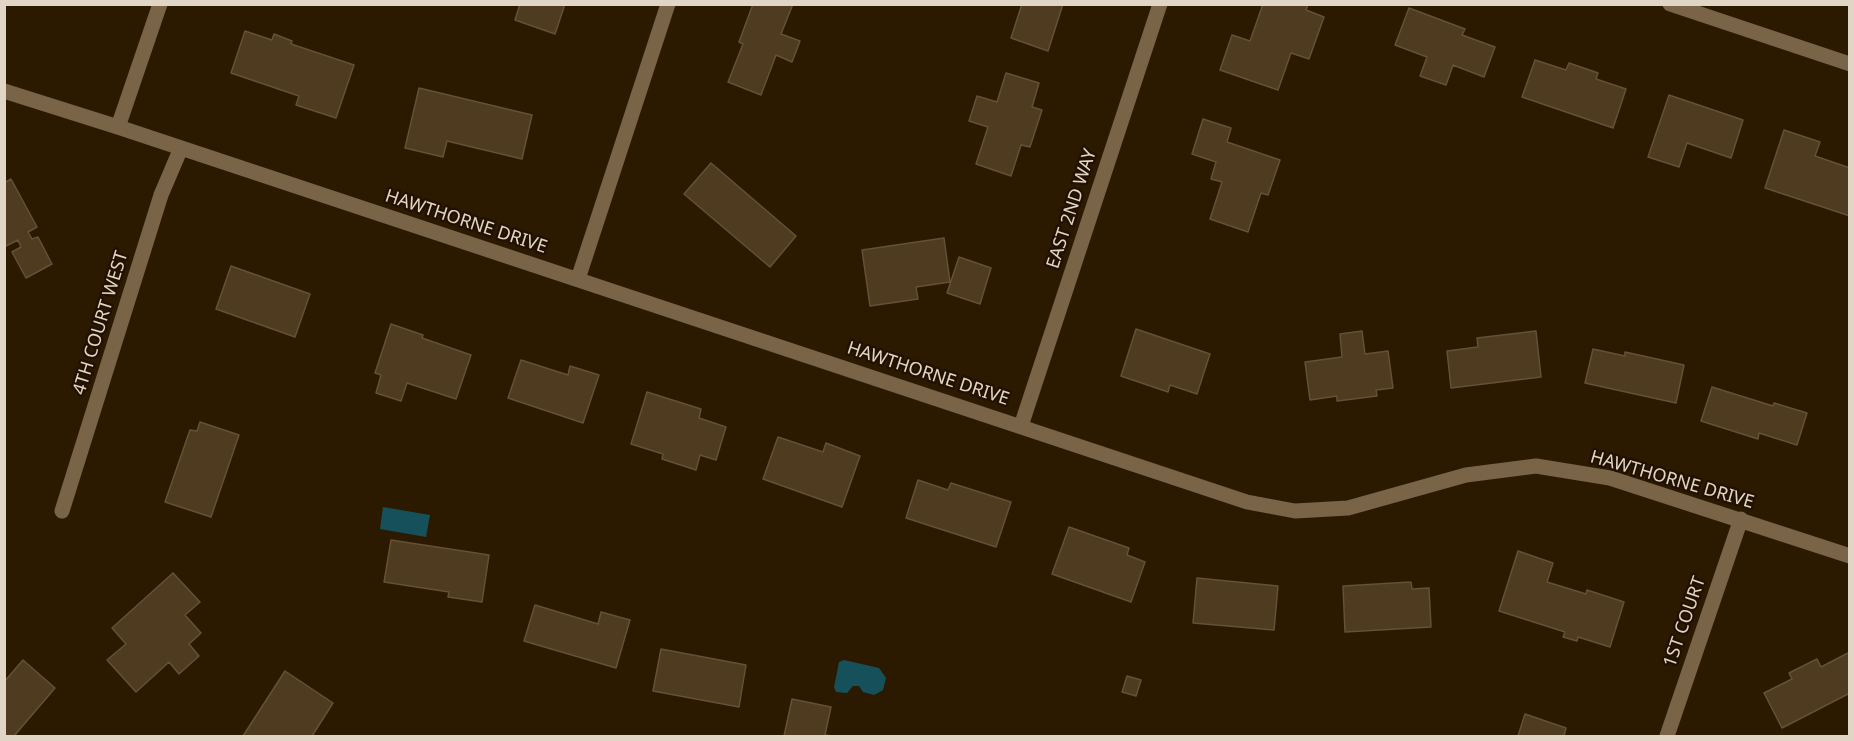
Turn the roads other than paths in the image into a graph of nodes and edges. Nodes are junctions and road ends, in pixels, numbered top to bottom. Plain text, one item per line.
1 (160, 4) edge
2 (668, 4) edge
3 (1160, 4) edge
4 (1670, 4) edge
5 (1850, 64) edge
6 (4, 91) edge
7 (118, 127) junction
8 (181, 148) junction
9 (578, 279) junction
10 (1021, 426) junction
11 (62, 511) dead end
12 (1741, 519) junction
13 (1850, 555) edge
14 (1667, 736) edge

1 - 7 street
2 - 9 street
3 - 10 street, EAST 2ND WAY
4 - 5 street
6 - 7 street, HAWTHORNE DRIVE
7 - 8 street, HAWTHORNE DRIVE
8 - 9 street, HAWTHORNE DRIVE
8 - 11 street, 4TH COURT WEST
9 - 10 street, HAWTHORNE DRIVE
10 - 12 street, HAWTHORNE DRIVE
12 - 13 street, HAWTHORNE DRIVE
12 - 14 street, 1ST COURT

